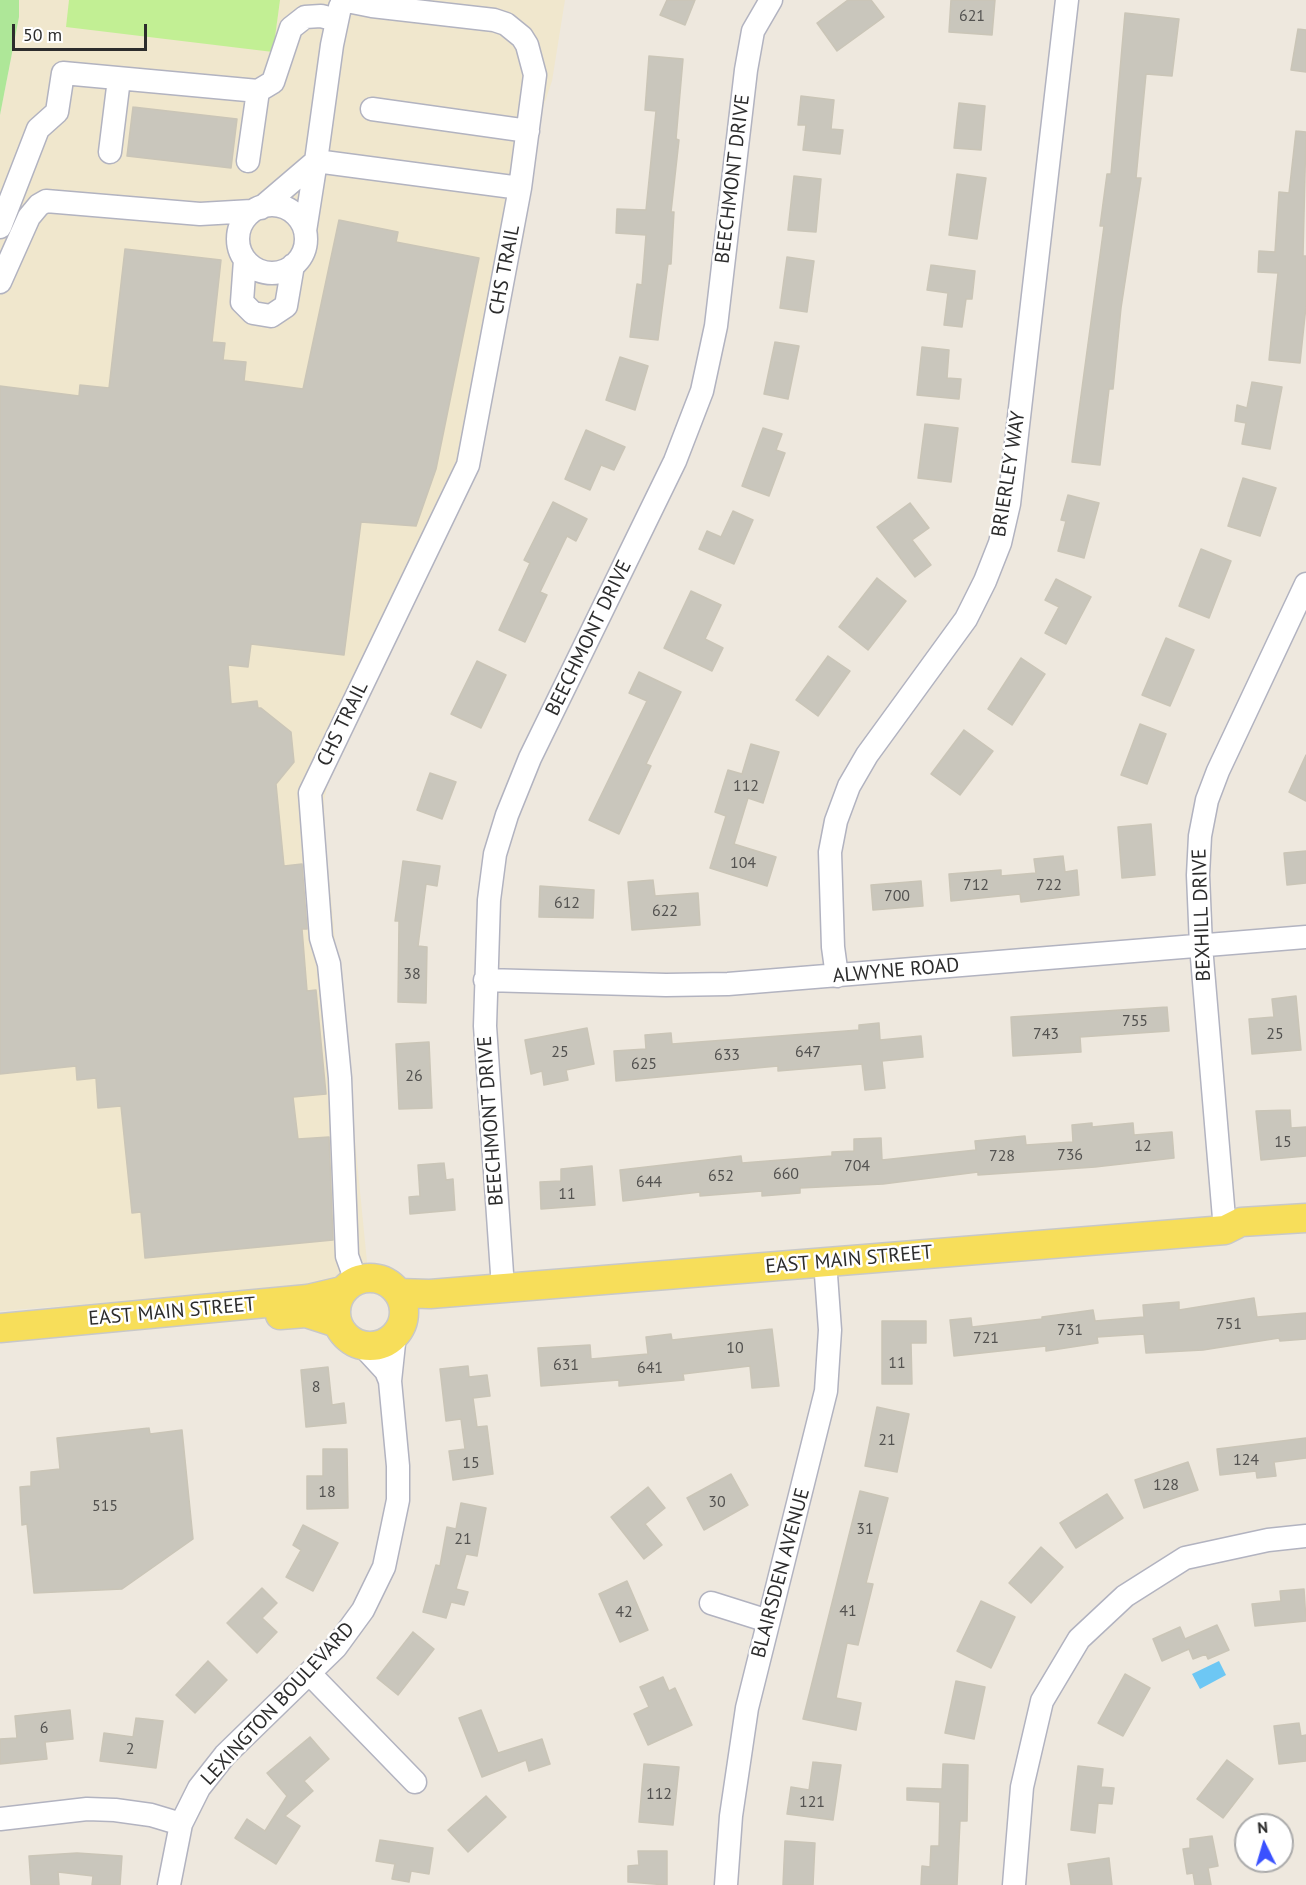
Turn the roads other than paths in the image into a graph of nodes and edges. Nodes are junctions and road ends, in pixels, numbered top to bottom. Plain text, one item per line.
1 (771, 0) edge
2 (1067, 0) edge
3 (341, 7) edge
4 (119, 79) junction
5 (258, 91) junction
6 (372, 109) dead end
7 (528, 131) junction
8 (110, 152) dead end
9 (248, 161) dead end
10 (316, 161) junction
11 (520, 188) junction
12 (256, 209) junction
13 (200, 214) junction
14 (0, 227) edge
15 (305, 231) junction
16 (242, 250) junction
17 (293, 265) junction
18 (0, 282) edge
19 (1306, 584) edge
20 (1306, 937) edge
21 (1201, 946) junction
22 (837, 976) junction
23 (485, 980) junction
24 (1306, 1218) edge
25 (1225, 1230) junction
26 (1306, 1234) edge
27 (825, 1261) junction
28 (349, 1286) junction
29 (503, 1288) junction
30 (473, 1290) junction
31 (398, 1293) junction
32 (337, 1323) junction
33 (0, 1328) edge
34 (398, 1330) junction
35 (0, 1340) edge
36 (362, 1345) junction
37 (390, 1381) junction
38 (1306, 1536) edge
39 (711, 1603) dead end
40 (768, 1621) junction
41 (310, 1674) junction
42 (415, 1782) dead end
43 (0, 1819) edge
44 (181, 1824) junction
45 (169, 1885) edge
46 (726, 1885) edge
47 (1014, 1885) edge

1 - 23 street, BEECHMONT DRIVE
2 - 22 street, BRIERLEY WAY
3 - 5 street, CHS TRAIL
3 - 7 street, CHS TRAIL
3 - 10 street
4 - 5 street
4 - 8 street
4 - 14 street
5 - 9 street
6 - 7 street
7 - 11 street, CHS TRAIL
10 - 11 street
10 - 12 street
10 - 15 street
11 - 28 street, CHS TRAIL
12 - 13 street
12 - 15 street
12 - 16 street
13 - 16 street
13 - 18 street
15 - 17 street
16 - 17 street
16 - 17 street
19 - 21 street, BEXHILL DRIVE
20 - 21 street, ALWYNE ROAD
21 - 22 street, ALWYNE ROAD
21 - 25 street, BEXHILL DRIVE
22 - 23 street, ALWYNE ROAD
23 - 29 street, BEECHMONT DRIVE
24 - 25 main road, EAST MAIN STREET
25 - 26 main road, EAST MAIN STREET
25 - 27 main road, EAST MAIN STREET
27 - 29 main road, EAST MAIN STREET
27 - 40 street, BLAIRSDEN AVENUE
28 - 31 main road
28 - 32 main road
28 - 33 main road, EAST MAIN STREET
29 - 30 main road, EAST MAIN STREET
30 - 31 main road, EAST MAIN STREET
30 - 34 main road, EAST MAIN STREET
31 - 34 main road
32 - 35 main road, EAST MAIN STREET
32 - 36 main road
34 - 36 main road
34 - 37 street, LEXINGTON BOULEVARD
36 - 37 street, LEXINGTON BOULEVARD
37 - 41 street, LEXINGTON BOULEVARD
38 - 47 street
39 - 40 street
40 - 46 street, BLAIRSDEN AVENUE
41 - 42 street
41 - 44 street, LEXINGTON BOULEVARD
43 - 44 street
44 - 45 street, LEXINGTON BOULEVARD

